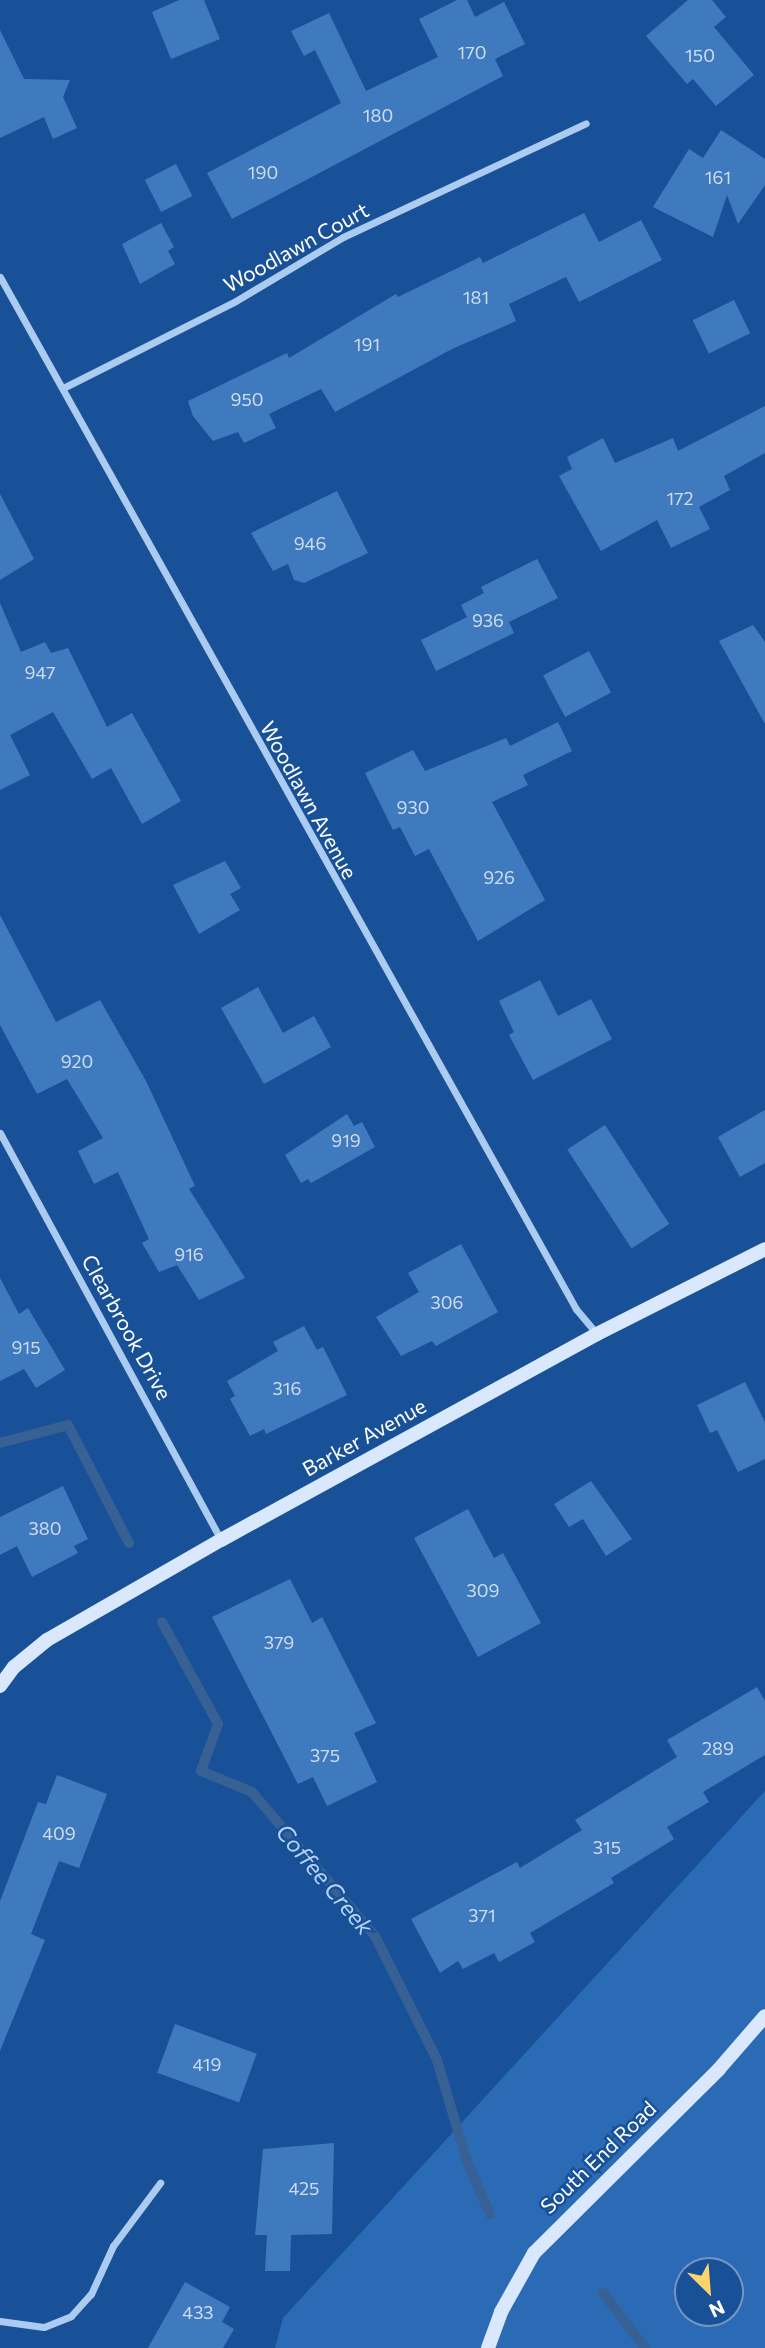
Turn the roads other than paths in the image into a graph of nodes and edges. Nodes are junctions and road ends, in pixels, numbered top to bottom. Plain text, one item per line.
1 (586, 123) dead end
2 (0, 277) edge
3 (62, 388) junction
4 (0, 1133) edge
5 (765, 1249) edge
6 (597, 1334) junction
7 (221, 1540) junction
8 (1, 1681) edge
9 (765, 2016) edge
10 (160, 2183) dead end
11 (0, 2321) edge
12 (488, 2348) edge

1 - 3 street, Woodlawn Court
2 - 3 street, Woodlawn Avenue
3 - 6 street, Woodlawn Avenue
4 - 7 street, Clearbrook Drive
5 - 6 street, Barker Avenue
6 - 7 street, Barker Avenue
7 - 8 street, Barker Avenue
9 - 12 street, South End Road
10 - 11 street

